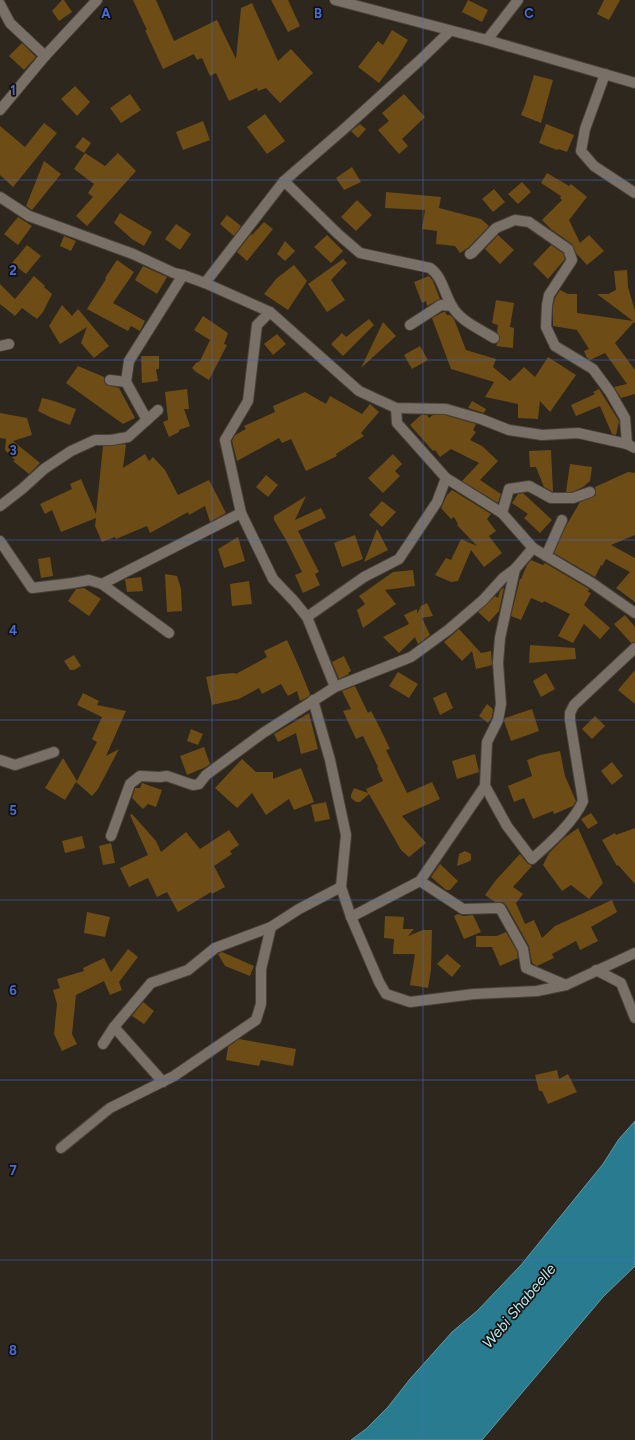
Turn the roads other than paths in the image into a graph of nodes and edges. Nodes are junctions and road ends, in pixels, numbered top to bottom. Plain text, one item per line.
1 (97, 0) edge
2 (336, 0) edge
3 (518, 0) edge
4 (0, 4) edge
5 (450, 30) junction
6 (487, 40) junction
7 (45, 56) junction
8 (604, 74) junction
9 (635, 83) edge
10 (0, 110) edge
11 (284, 181) junction
12 (635, 193) edge
13 (0, 197) edge
14 (470, 254) dead end
15 (412, 258) dead end
16 (388, 259) junction
17 (183, 275) junction
18 (205, 283) junction
19 (452, 306) junction
20 (270, 312) junction
21 (410, 325) dead end
22 (494, 338) dead end
23 (110, 380) dead end
24 (126, 382) junction
25 (396, 408) junction
26 (158, 410) dead end
27 (147, 420) junction
28 (631, 446) edge
29 (446, 478) junction
30 (590, 492) dead end
31 (0, 506) edge
32 (502, 512) junction
33 (241, 513) junction
34 (562, 520) dead end
35 (0, 541) edge
36 (533, 548) junction
37 (546, 556) junction
38 (515, 569) junction
39 (102, 584) junction
40 (635, 613) edge
41 (307, 616) junction
42 (168, 633) dead end
43 (635, 648) edge
44 (335, 687) junction
45 (313, 700) junction
46 (54, 752) dead end
47 (0, 760) edge
48 (485, 786) junction
49 (111, 836) dead end
50 (420, 881) junction
51 (341, 887) junction
52 (351, 917) junction
53 (271, 927) junction
54 (635, 953) edge
55 (596, 970) junction
56 (566, 985) junction
57 (635, 1018) edge
58 (114, 1027) junction
59 (103, 1044) dead end
60 (163, 1082) junction
61 (61, 1148) dead end

1 - 7 street
2 - 5 street
3 - 6 street
4 - 7 street
5 - 6 street
5 - 11 street
6 - 8 street
7 - 10 street
8 - 9 street
8 - 12 street
11 - 16 street
11 - 18 street
13 - 17 street
14 - 28 street
15 - 16 street
16 - 19 street
17 - 18 street
17 - 24 street
18 - 20 street
19 - 21 street
19 - 22 street
20 - 25 street
20 - 33 street
23 - 24 street
24 - 27 street
25 - 28 street
25 - 29 street
26 - 27 street
27 - 31 street
29 - 32 street
29 - 41 street
30 - 32 street
32 - 36 street
33 - 39 street
33 - 41 street
34 - 37 street
35 - 39 street
36 - 37 street
36 - 38 street
37 - 40 street
38 - 44 street
38 - 48 street
39 - 42 street
41 - 44 street
43 - 48 street
44 - 45 street
45 - 49 street
45 - 51 street
46 - 47 street
48 - 50 street
50 - 52 street
50 - 56 street
51 - 52 street
51 - 53 street
52 - 56 street
53 - 58 street
53 - 60 street
54 - 55 street
55 - 56 street
55 - 57 street
58 - 59 street
58 - 60 street
60 - 61 street

